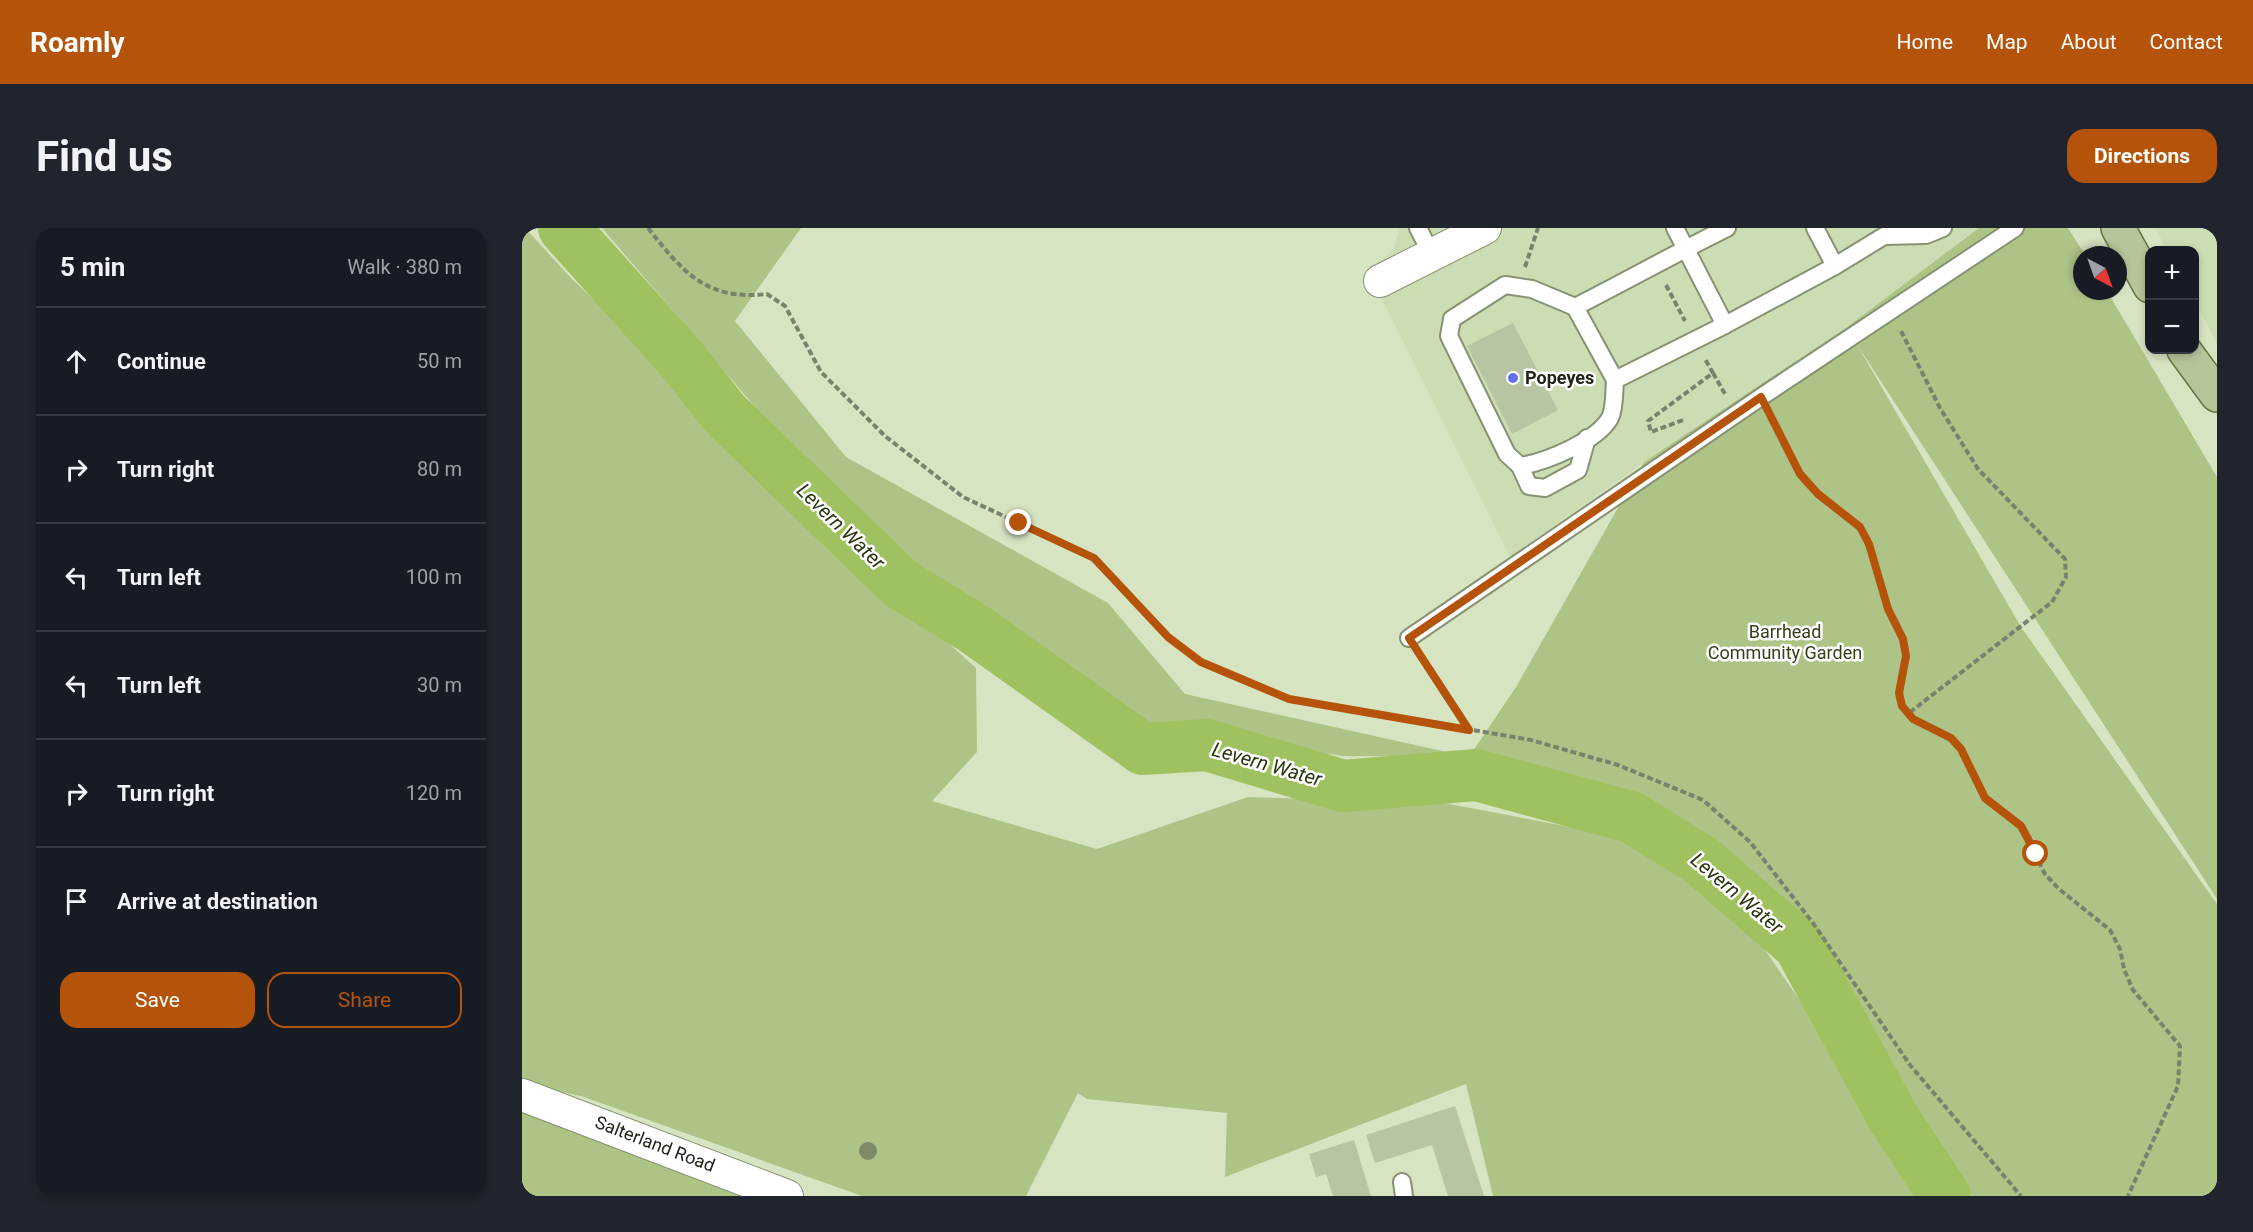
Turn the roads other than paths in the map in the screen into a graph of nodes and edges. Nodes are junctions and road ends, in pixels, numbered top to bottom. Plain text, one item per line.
1 (1485, 228) edge
2 (1675, 228) edge
3 (1725, 228) edge
4 (1815, 228) edge
5 (1942, 228) edge
6 (2015, 228) edge
7 (2118, 228) edge
8 (1425, 242) edge
9 (1686, 249) junction
10 (1835, 266) junction
11 (2145, 277) edge
12 (1380, 281) dead end
13 (1575, 307) junction
14 (1725, 325) junction
15 (2187, 354) edge
16 (1615, 380) junction
17 (2214, 386) edge
18 (1587, 438) junction
19 (1520, 466) junction
20 (1409, 638) road end
21 (522, 1095) edge
22 (787, 1196) edge

1 - 8 street
2 - 9 lane
3 - 9 lane
4 - 10 lane
5 - 10 lane
6 - 20 lane
7 - 11 main road
8 - 12 street
9 - 13 lane
9 - 14 lane
10 - 14 lane
13 - 16 lane
13 - 19 lane
14 - 16 lane
15 - 17 main road
16 - 18 lane
18 - 19 lane
18 - 19 lane
21 - 22 street, Salterland Road

